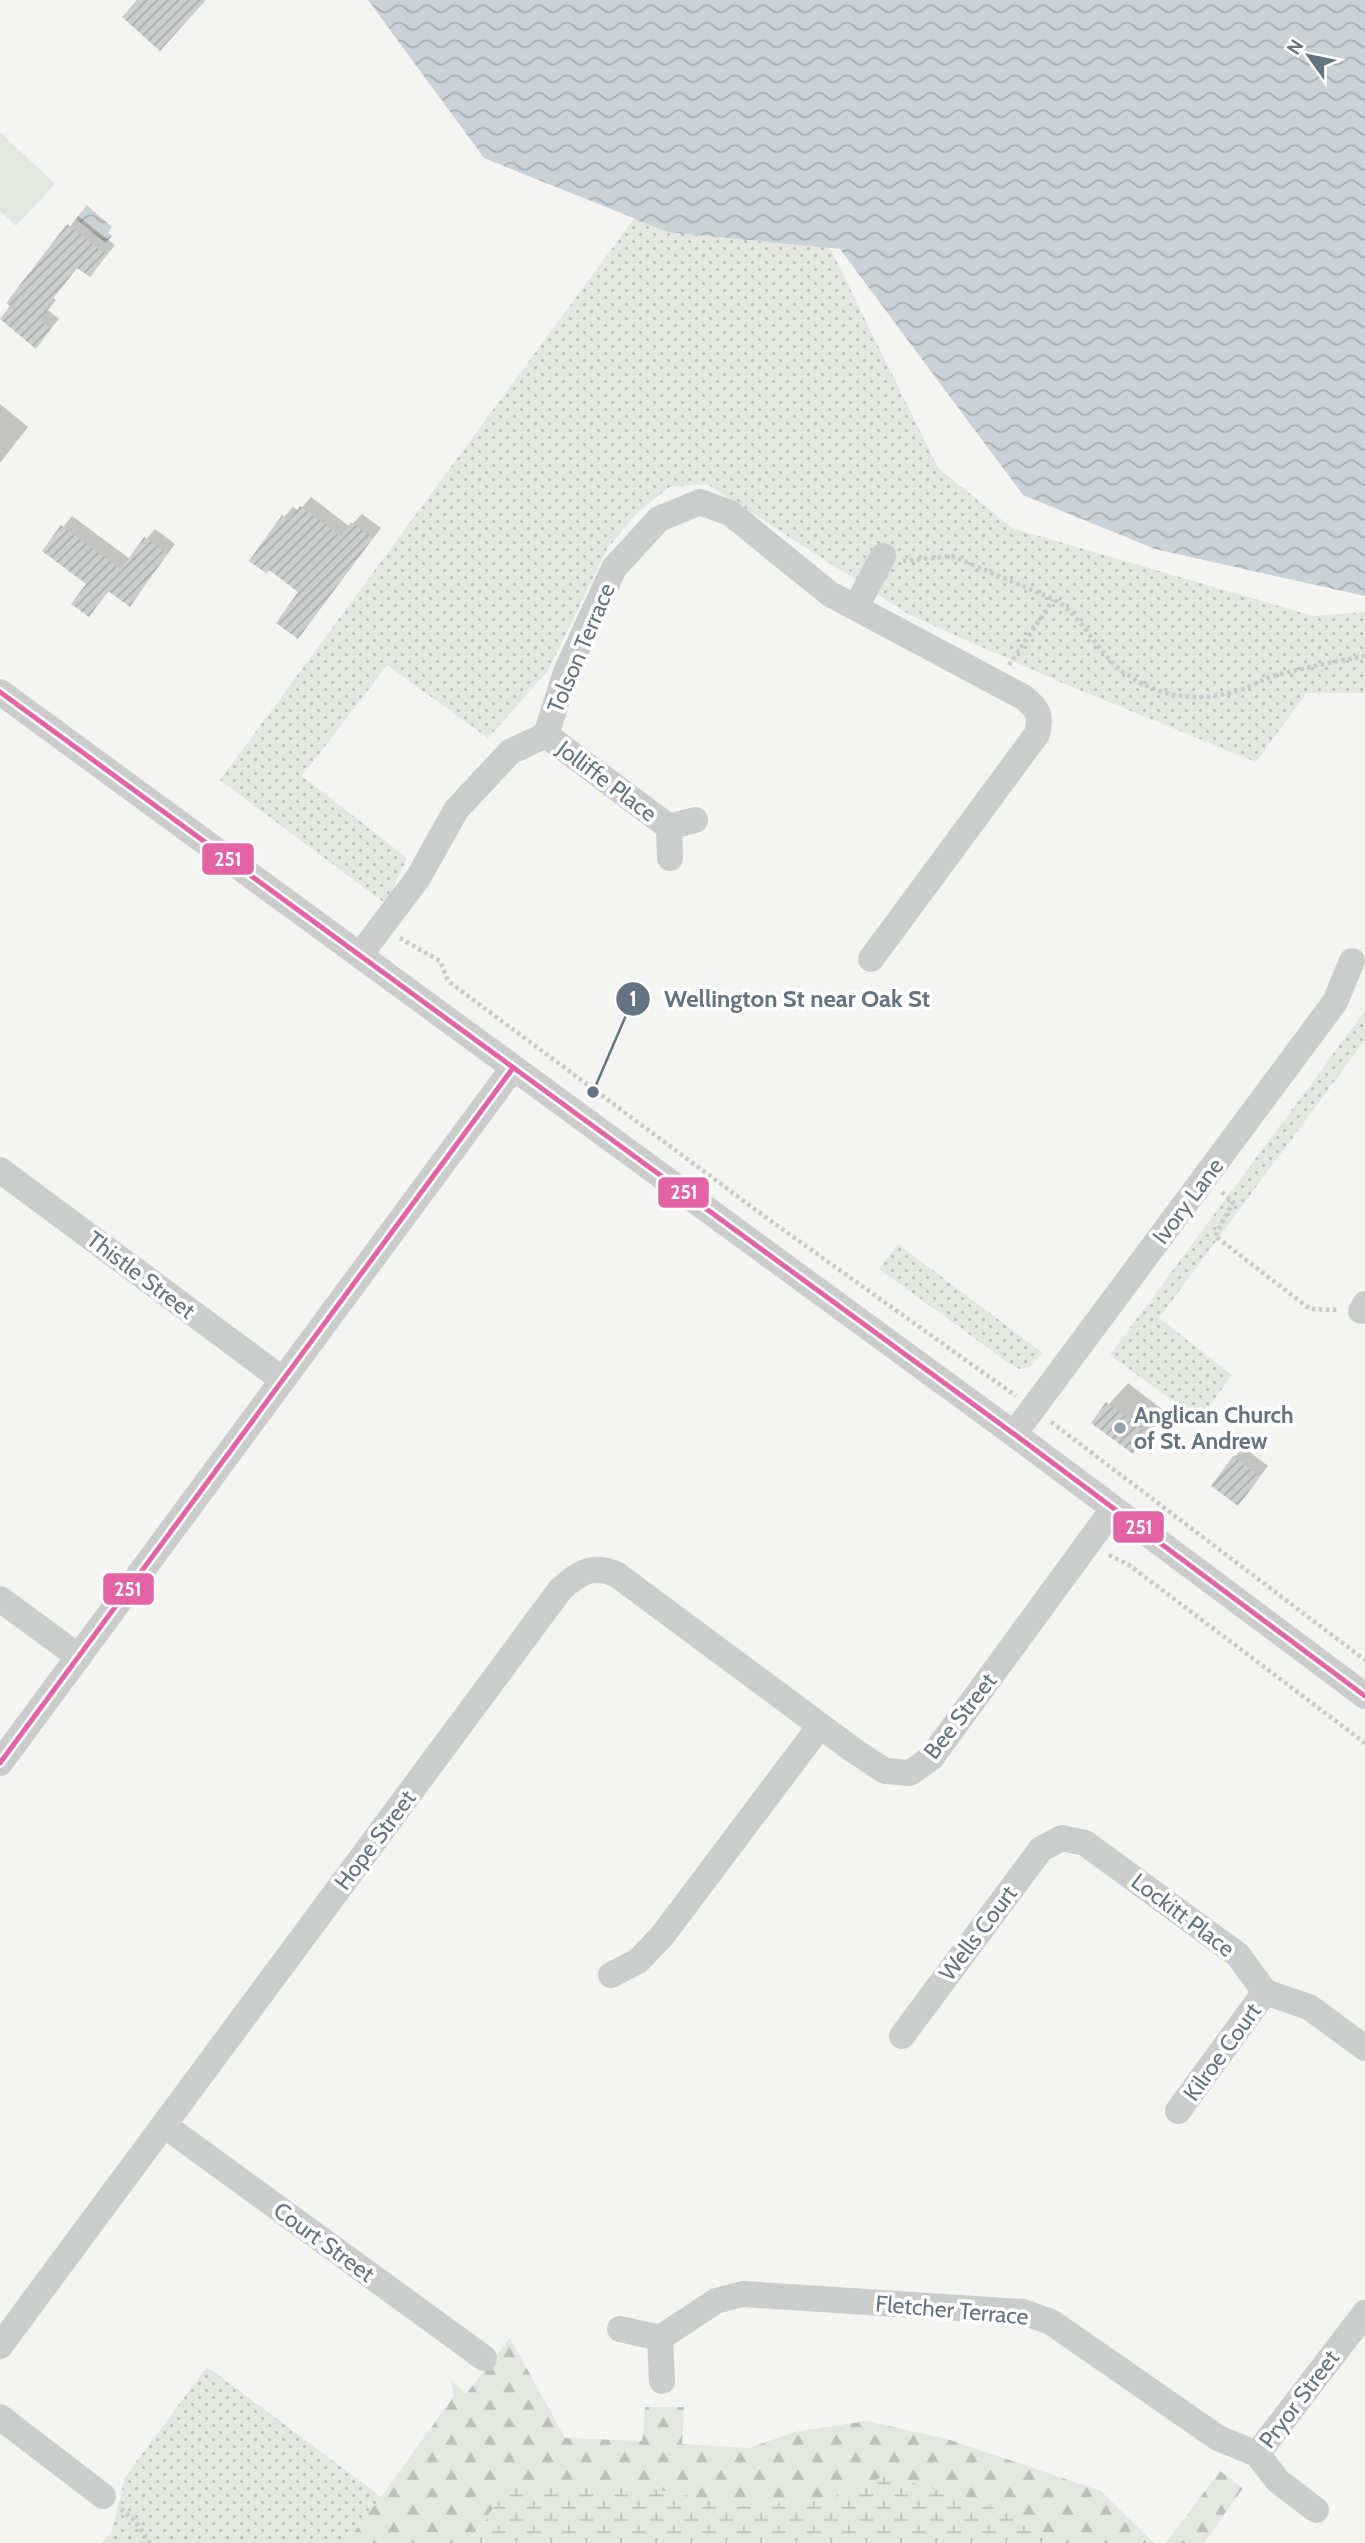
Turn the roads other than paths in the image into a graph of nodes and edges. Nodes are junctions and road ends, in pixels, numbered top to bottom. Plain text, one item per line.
1 (880, 560) road end
2 (856, 607) junction
3 (0, 691) edge
4 (546, 735) junction
5 (695, 820) dead end
6 (669, 827) junction
7 (670, 858) dead end
8 (360, 955) junction
9 (871, 959) dead end
10 (1352, 961) dead end
11 (513, 1068) junction
12 (0, 1170) edge
13 (283, 1380) junction
14 (1014, 1434) junction
15 (1113, 1509) junction
16 (0, 1599) edge
17 (79, 1657) junction
18 (1365, 1696) edge
19 (820, 1726) junction
20 (0, 1763) edge
21 (1062, 1838) joint
22 (611, 1975) dead end
23 (1265, 1992) junction
24 (902, 2036) dead end
25 (1365, 2048) edge
26 (1178, 2111) dead end
27 (164, 2125) junction
28 (1365, 2312) edge
29 (620, 2329) dead end
30 (660, 2338) junction
31 (0, 2346) edge
32 (484, 2358) dead end
33 (662, 2381) dead end
34 (0, 2417) edge
35 (1257, 2455) junction
36 (103, 2496) road end
37 (1316, 2510) dead end

1 - 2 street
2 - 4 street, Tolson Terrace
2 - 9 street, Tolson Terrace
3 - 8 street
4 - 6 street, Jolliffe Place
4 - 8 street, Tolson Terrace
5 - 6 street, Jolliffe Place
6 - 7 street, Jolliffe Place
8 - 11 street
10 - 14 street, Ivory Lane
11 - 13 street
11 - 14 street
12 - 13 street, Thistle Street
13 - 17 street
14 - 15 street
15 - 18 street
15 - 19 street, Bee Street
16 - 17 street
17 - 20 street
19 - 22 street
19 - 27 street, Hope Street
21 - 23 street, Lockitt Place
21 - 24 street, Wells Court
23 - 25 street
23 - 26 street, Kilroe Court
27 - 31 street, Hope Street
27 - 32 street, Court Street
28 - 35 street, Pryor Street
29 - 30 street
30 - 33 street
30 - 35 street, Fletcher Terrace
34 - 36 street
35 - 37 street, Pryor Street

